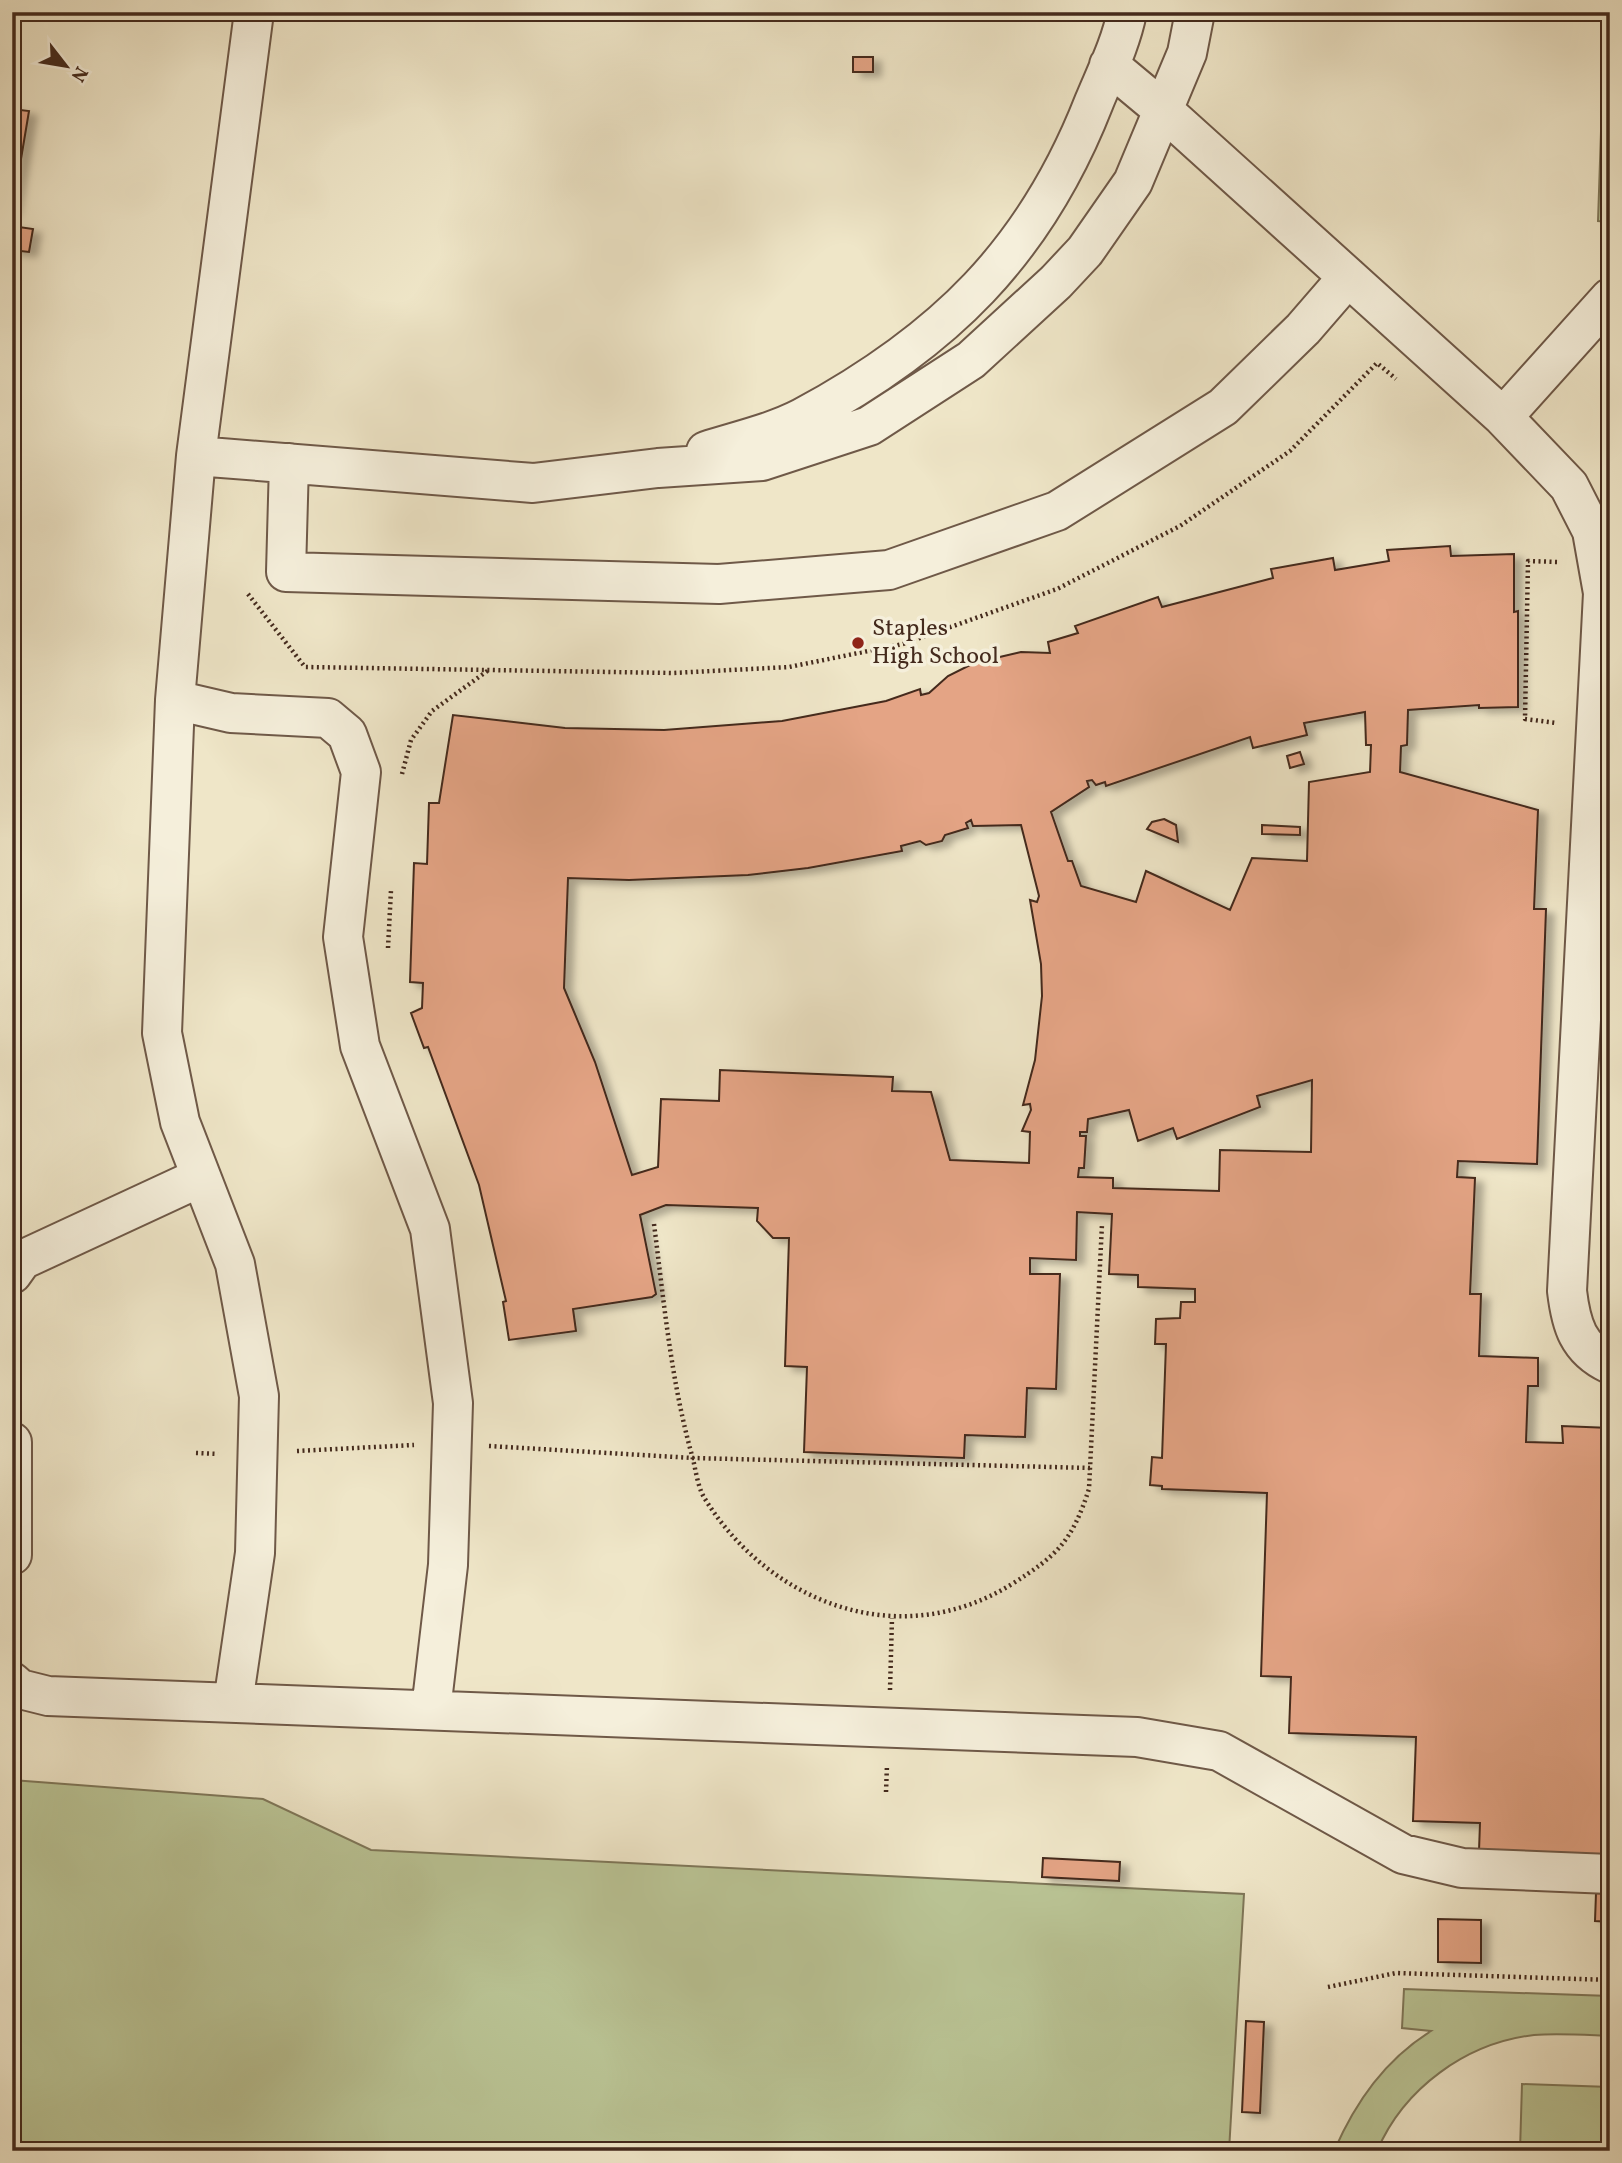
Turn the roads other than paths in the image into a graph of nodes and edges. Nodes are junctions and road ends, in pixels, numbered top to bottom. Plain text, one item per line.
1 (254, 12) edge
2 (1127, 12) edge
3 (1195, 12) edge
4 (1109, 65) junction
5 (1163, 110) junction
6 (1348, 277) junction
7 (1610, 298) edge
8 (1503, 417) junction
9 (196, 456) junction
10 (289, 463) junction
11 (658, 468) junction
12 (175, 700) junction
13 (201, 1177) junction
14 (12, 1274) edge
15 (1610, 1364) edge
16 (12, 1442) edge
17 (12, 1555) edge
18 (12, 1682) edge
19 (233, 1703) junction
20 (431, 1710) junction
21 (1610, 1874) edge

1 - 9 lane
2 - 4 lane
3 - 5 lane
4 - 5 lane
4 - 11 lane
5 - 6 lane
5 - 11 lane
6 - 8 lane
6 - 10 lane
7 - 8 lane
8 - 15 lane
9 - 10 lane
9 - 12 lane
10 - 11 lane
12 - 13 lane
12 - 20 lane
13 - 14 lane
13 - 19 lane
16 - 17 lane
18 - 19 lane
19 - 20 lane
20 - 21 lane

